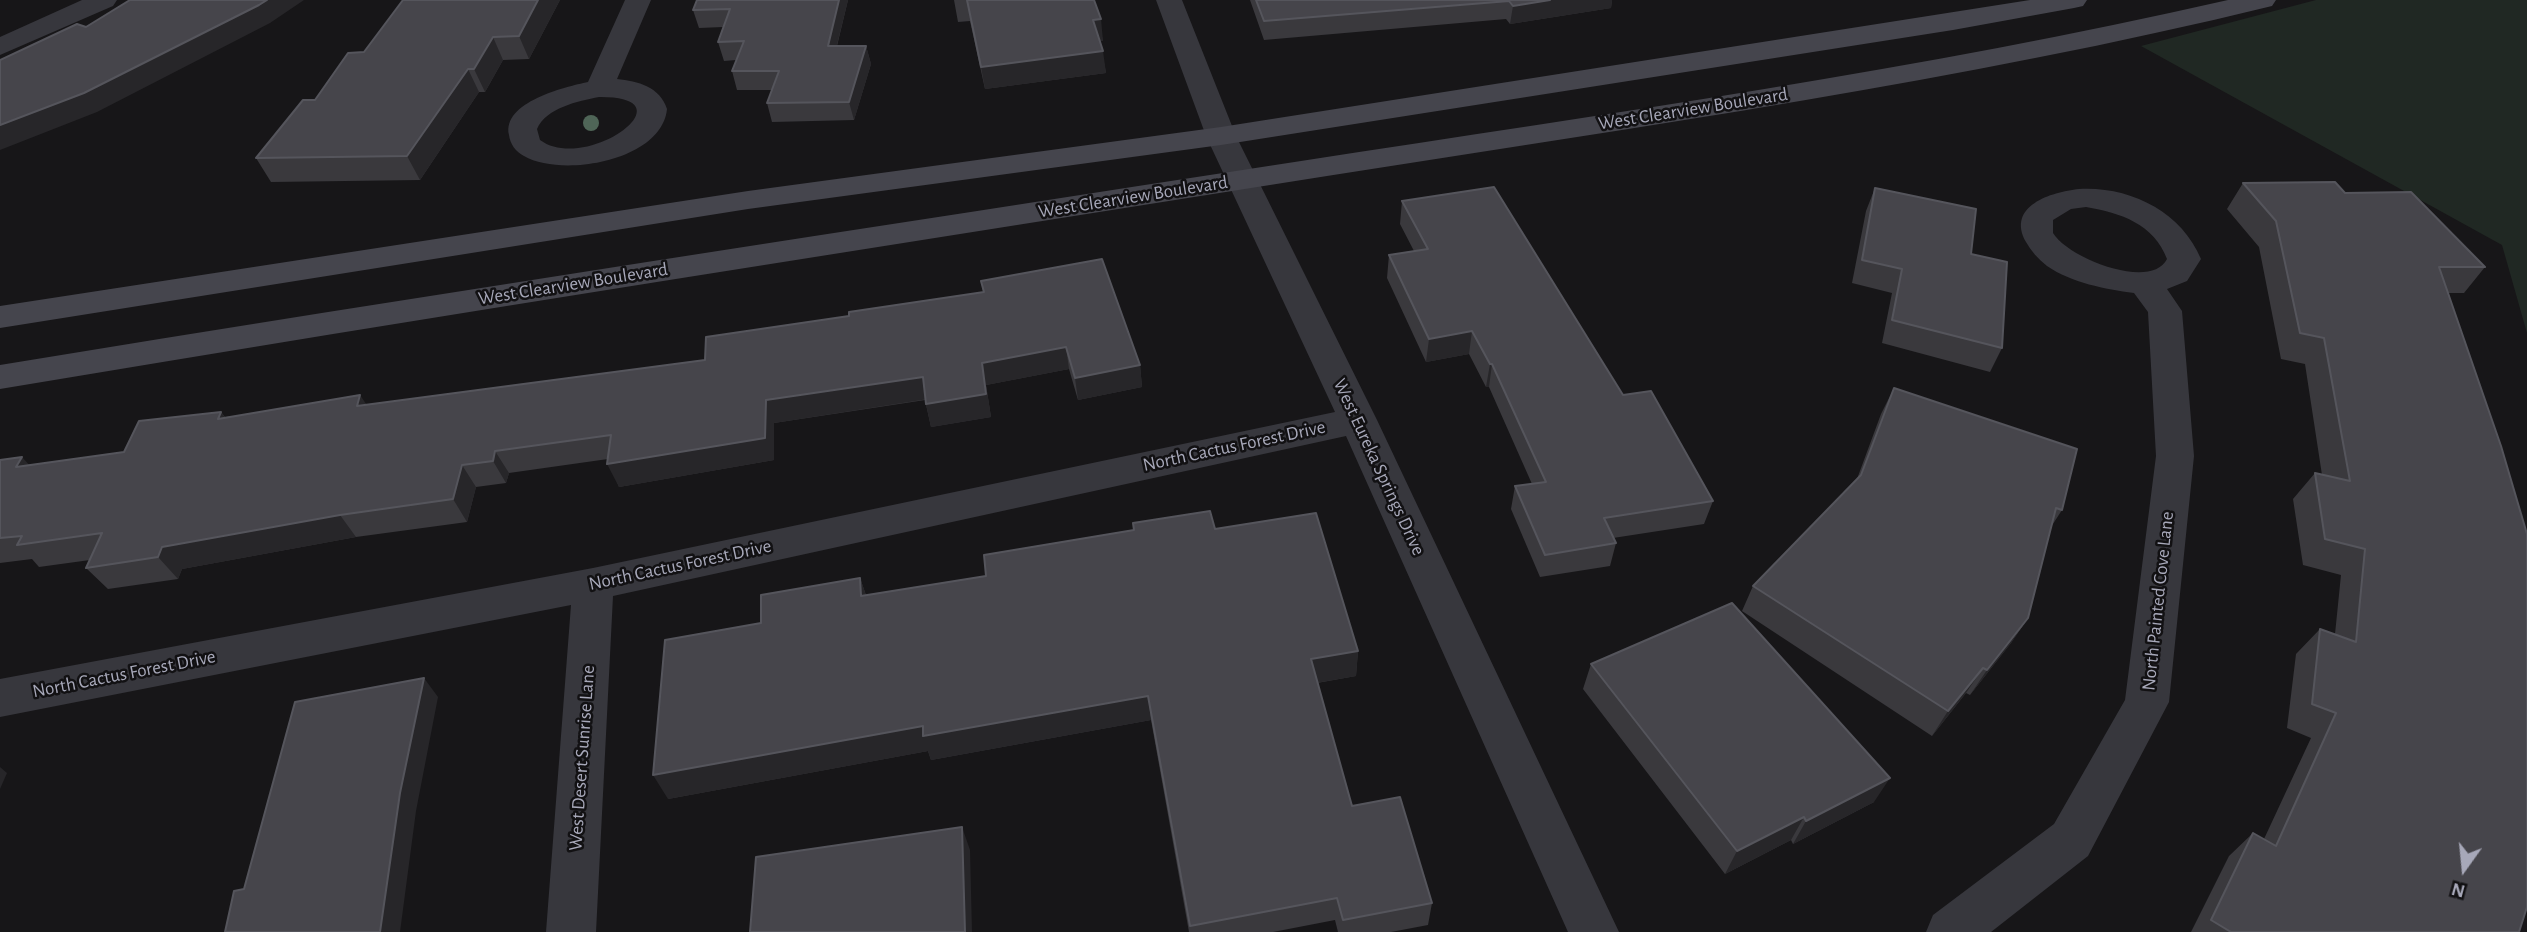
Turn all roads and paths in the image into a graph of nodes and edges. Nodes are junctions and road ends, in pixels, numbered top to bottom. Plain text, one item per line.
1 (104, 0) edge
2 (638, 0) edge
3 (1168, 0) edge
4 (2074, 0) edge
5 (2263, 0) edge
6 (0, 47) edge
7 (599, 88) dead end
8 (1221, 136) junction
9 (1242, 179) junction
10 (2146, 283) dead end
11 (0, 317) edge
12 (0, 377) edge
13 (1358, 420) junction
14 (593, 584) junction
15 (0, 698) edge
16 (571, 932) edge
17 (1594, 932) edge
18 (1951, 932) edge

1 - 6 street
2 - 7 street
3 - 8 street, West Eureka Springs Drive
4 - 8 street
5 - 9 street, West Clearview Boulevard
8 - 9 street, West Eureka Springs Drive
8 - 11 street
9 - 12 street, West Clearview Boulevard
9 - 13 street, West Eureka Springs Drive
10 - 18 street, North Painted Cove Lane
13 - 14 street, North Cactus Forest Drive
13 - 17 street, West Eureka Springs Drive
14 - 15 street, North Cactus Forest Drive
14 - 16 street, West Desert Sunrise Lane

